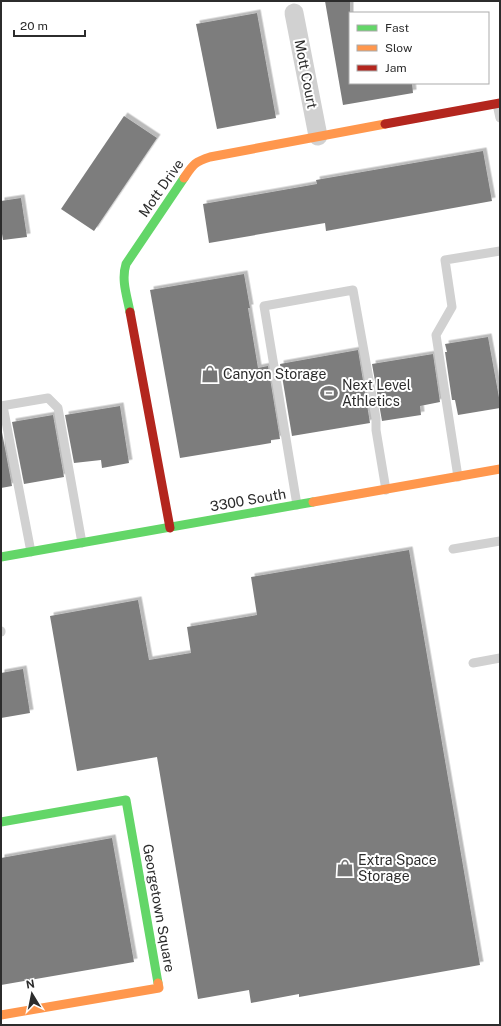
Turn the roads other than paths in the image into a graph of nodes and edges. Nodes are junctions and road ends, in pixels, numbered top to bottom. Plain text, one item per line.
1 (294, 13) dead end
2 (499, 104) edge
3 (500, 118) edge
4 (318, 136) junction
5 (500, 251) edge
6 (2, 406) edge
7 (500, 470) edge
8 (458, 477) junction
9 (386, 490) junction
10 (297, 505) junction
11 (170, 528) junction
12 (500, 541) edge
13 (82, 543) junction
14 (453, 548) dead end
15 (31, 552) junction
16 (1, 557) edge
17 (500, 658) edge
18 (472, 663) dead end
19 (1, 822) edge
20 (1, 1015) edge

1 - 4 street, Mott Court
2 - 3 lane
2 - 4 street, Mott Drive
4 - 11 street, Mott Drive
5 - 8 lane
6 - 13 lane
6 - 15 lane
7 - 8 street, 3300 South
8 - 9 street, 3300 South
9 - 10 street, 3300 South
9 - 10 lane
10 - 11 street, 3300 South
11 - 13 street, 3300 South
12 - 14 lane
13 - 15 street, 3300 South
15 - 16 street, 3300 South
17 - 18 lane
19 - 20 street, Georgetown Square

